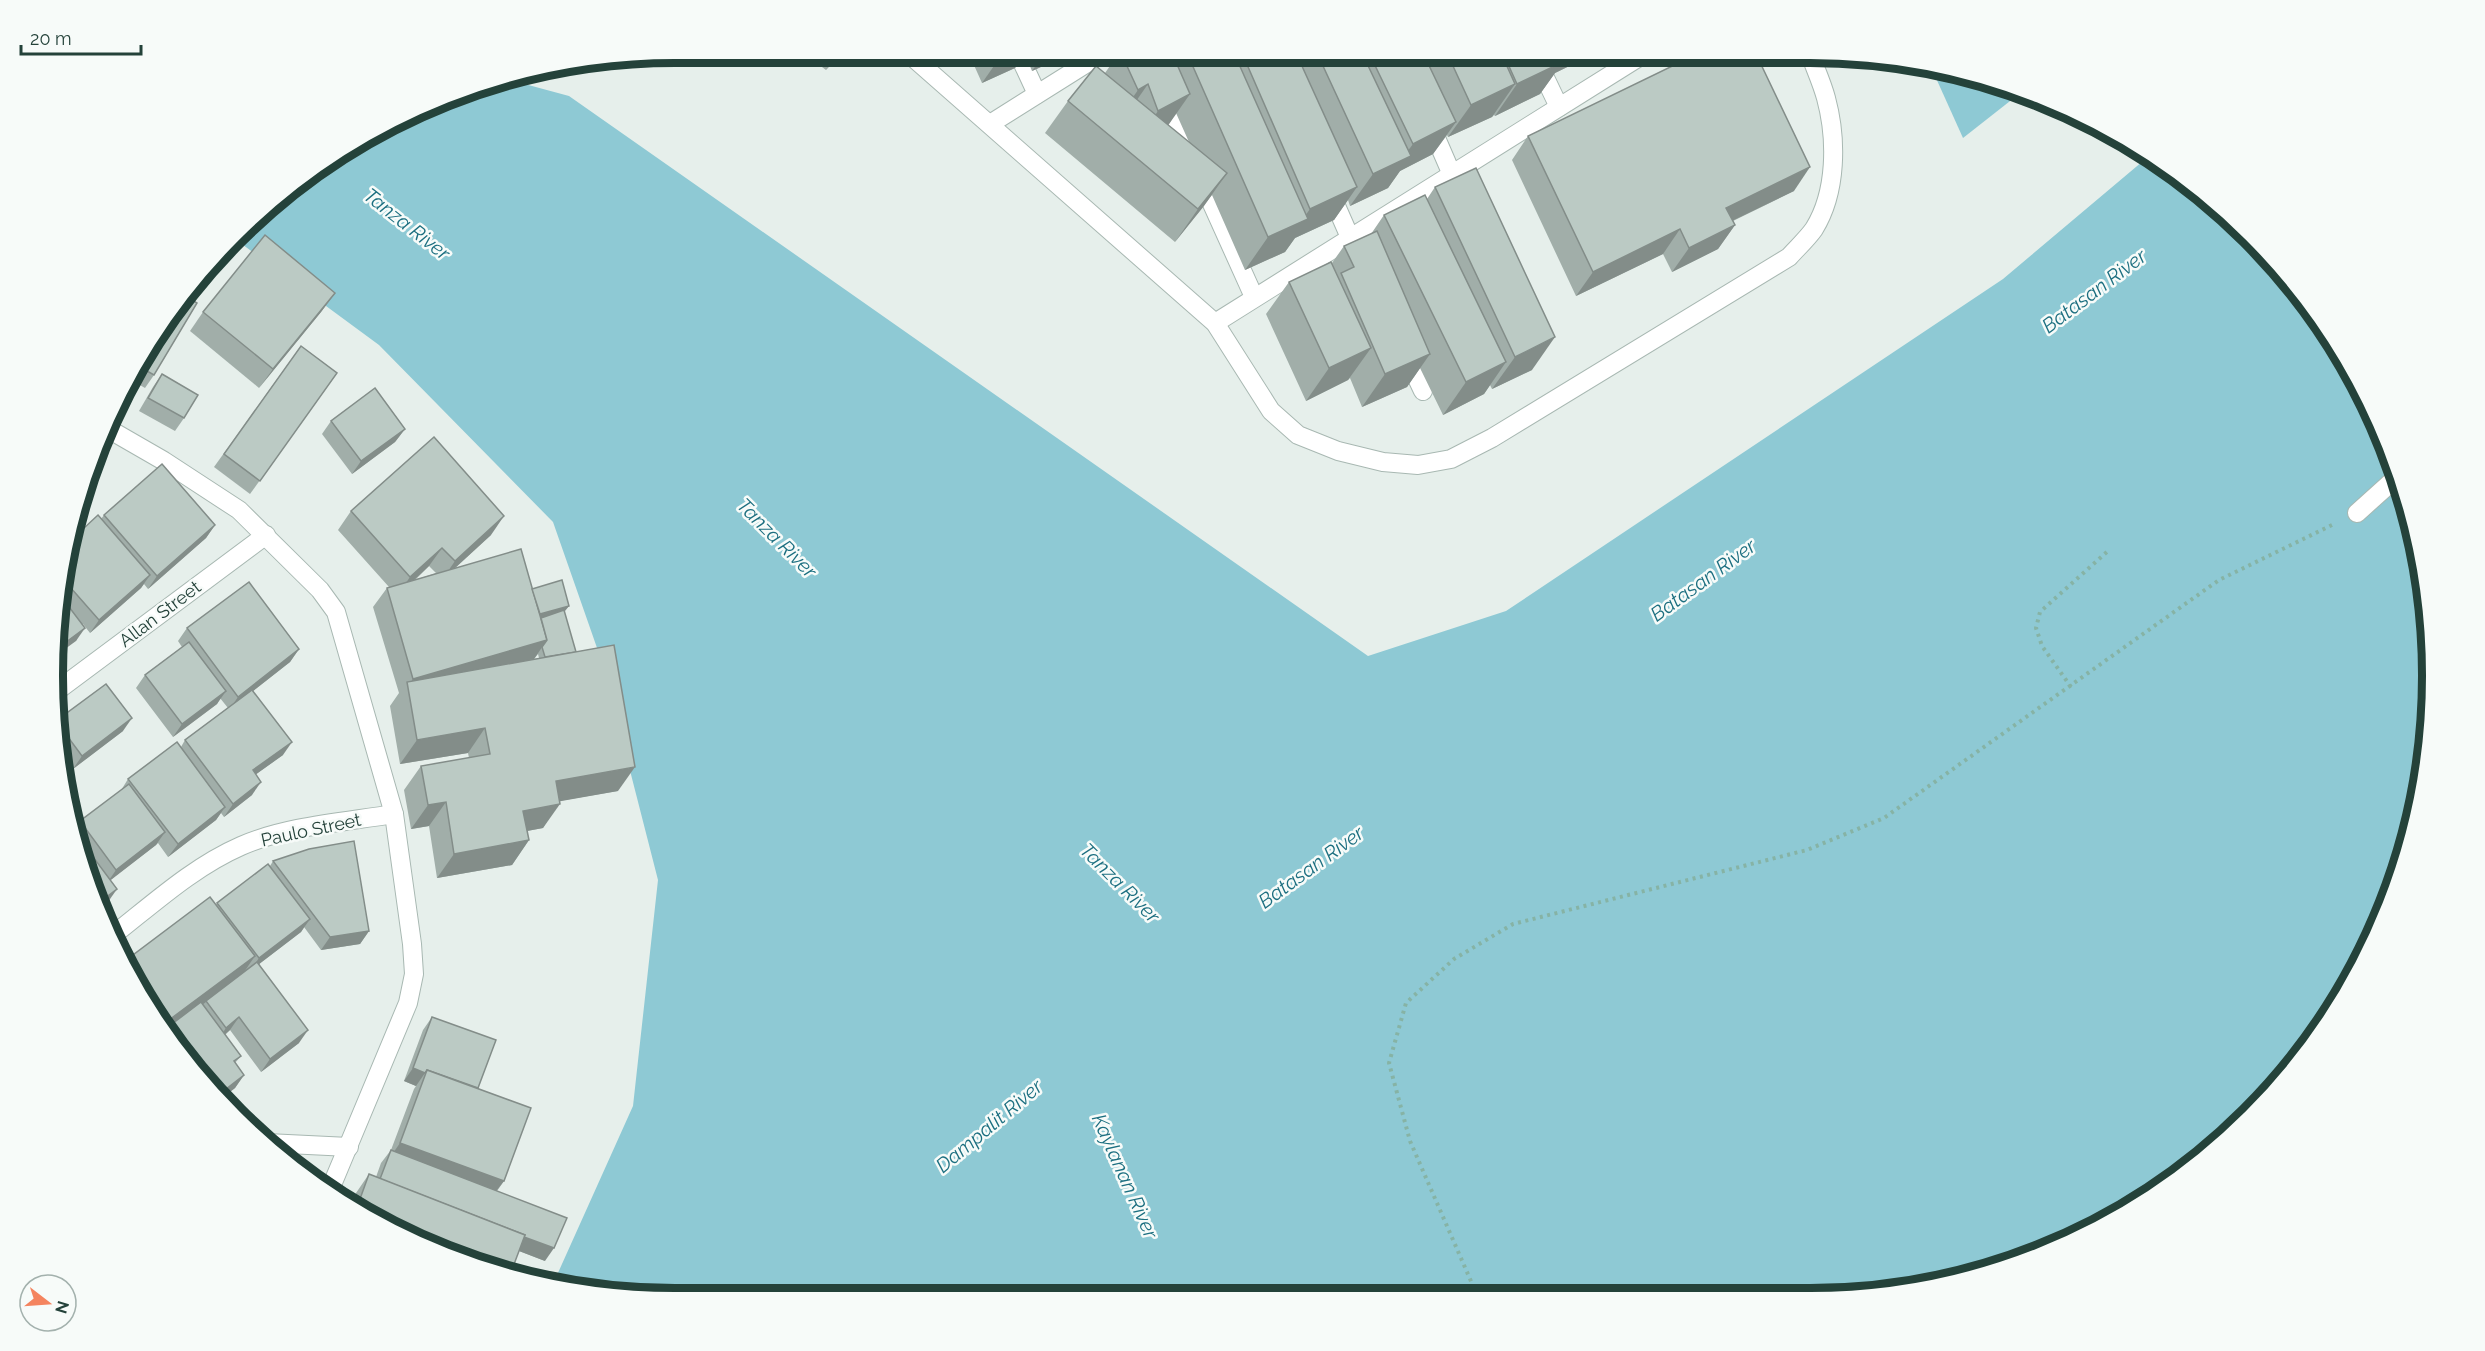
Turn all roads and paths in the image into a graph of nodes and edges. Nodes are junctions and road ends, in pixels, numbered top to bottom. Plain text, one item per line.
1 (920, 63) edge
2 (1023, 63) edge
3 (1087, 63) edge
4 (1149, 63) edge
5 (1539, 63) edge
6 (1630, 63) edge
7 (1813, 63) edge
8 (1037, 94) junction
9 (1559, 107) junction
10 (1423, 108) edge
11 (990, 124) junction
12 (1322, 173) edge
13 (1451, 174) junction
14 (1461, 195) edge
15 (1350, 238) junction
16 (1364, 268) edge
17 (1254, 297) junction
18 (1215, 323) junction
19 (1399, 340) edge
20 (1423, 391) edge
21 (114, 432) edge
22 (2390, 483) edge
23 (2357, 513) joint
24 (266, 536) junction
25 (2109, 550) dead end
26 (63, 686) edge
27 (2071, 687) junction
28 (394, 814) junction
29 (119, 930) edge
30 (282, 1144) edge
31 (349, 1148) junction
32 (333, 1183) edge
33 (1474, 1288) edge

1 - 11 street
2 - 8 street
3 - 8 street
4 - 17 street
5 - 9 street
6 - 9 street
7 - 18 street
8 - 11 street
9 - 13 street
10 - 13 street
11 - 18 street
12 - 15 street
13 - 14 street
13 - 15 street
15 - 16 street
15 - 17 street
17 - 18 street
19 - 20 street
21 - 24 street
22 - 23 street
23 - 27 path
24 - 26 street, Allan Street
24 - 28 street
25 - 27 path
27 - 33 path
28 - 29 street, Paulo Street
28 - 31 street
30 - 31 street
31 - 32 street

